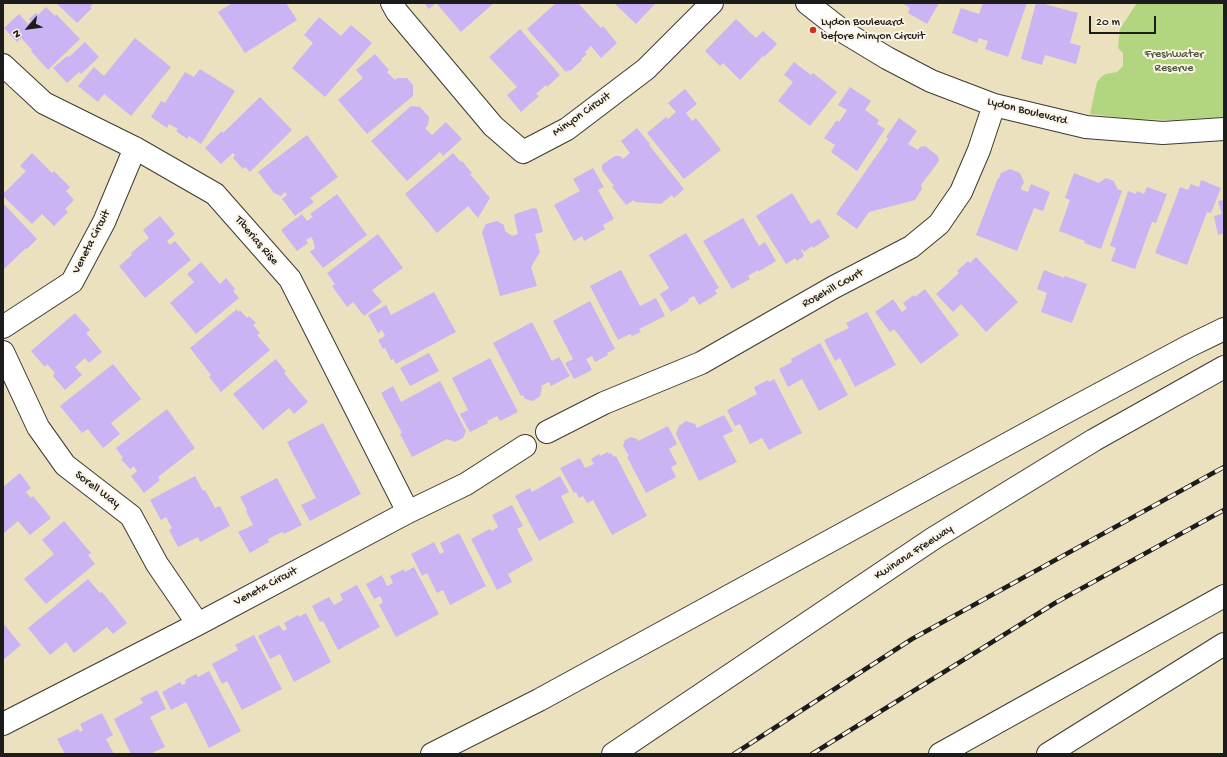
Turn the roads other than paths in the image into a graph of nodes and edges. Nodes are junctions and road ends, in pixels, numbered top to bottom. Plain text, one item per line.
1 (392, 3) edge
2 (712, 3) edge
3 (808, 3) edge
4 (3, 65) edge
5 (994, 105) junction
6 (1224, 129) edge
7 (135, 148) junction
8 (3, 327) edge
9 (1224, 329) edge
10 (3, 352) edge
11 (1224, 367) edge
12 (547, 432) dead end
13 (525, 446) dead end
14 (408, 512) junction
15 (1224, 596) edge
16 (198, 624) junction
17 (1224, 644) edge
18 (3, 724) edge
19 (432, 754) edge
20 (613, 754) edge
21 (940, 754) edge
22 (1048, 754) edge

1 - 2 main road, Minyon Circuit
3 - 5 main road, Lydon Boulevard
4 - 7 main road, Tiberias Rise
5 - 6 main road, Lydon Boulevard
5 - 12 main road, Rosehill Court
7 - 8 main road, Veneta Circuit
7 - 14 main road, Tiberias Rise
9 - 19 main road
10 - 16 main road, Sorell Way
11 - 20 main road, Kwinana Freeway
13 - 14 main road, Veneta Circuit
14 - 16 main road, Veneta Circuit
15 - 21 main road
16 - 18 main road, Veneta Circuit
17 - 22 main road

